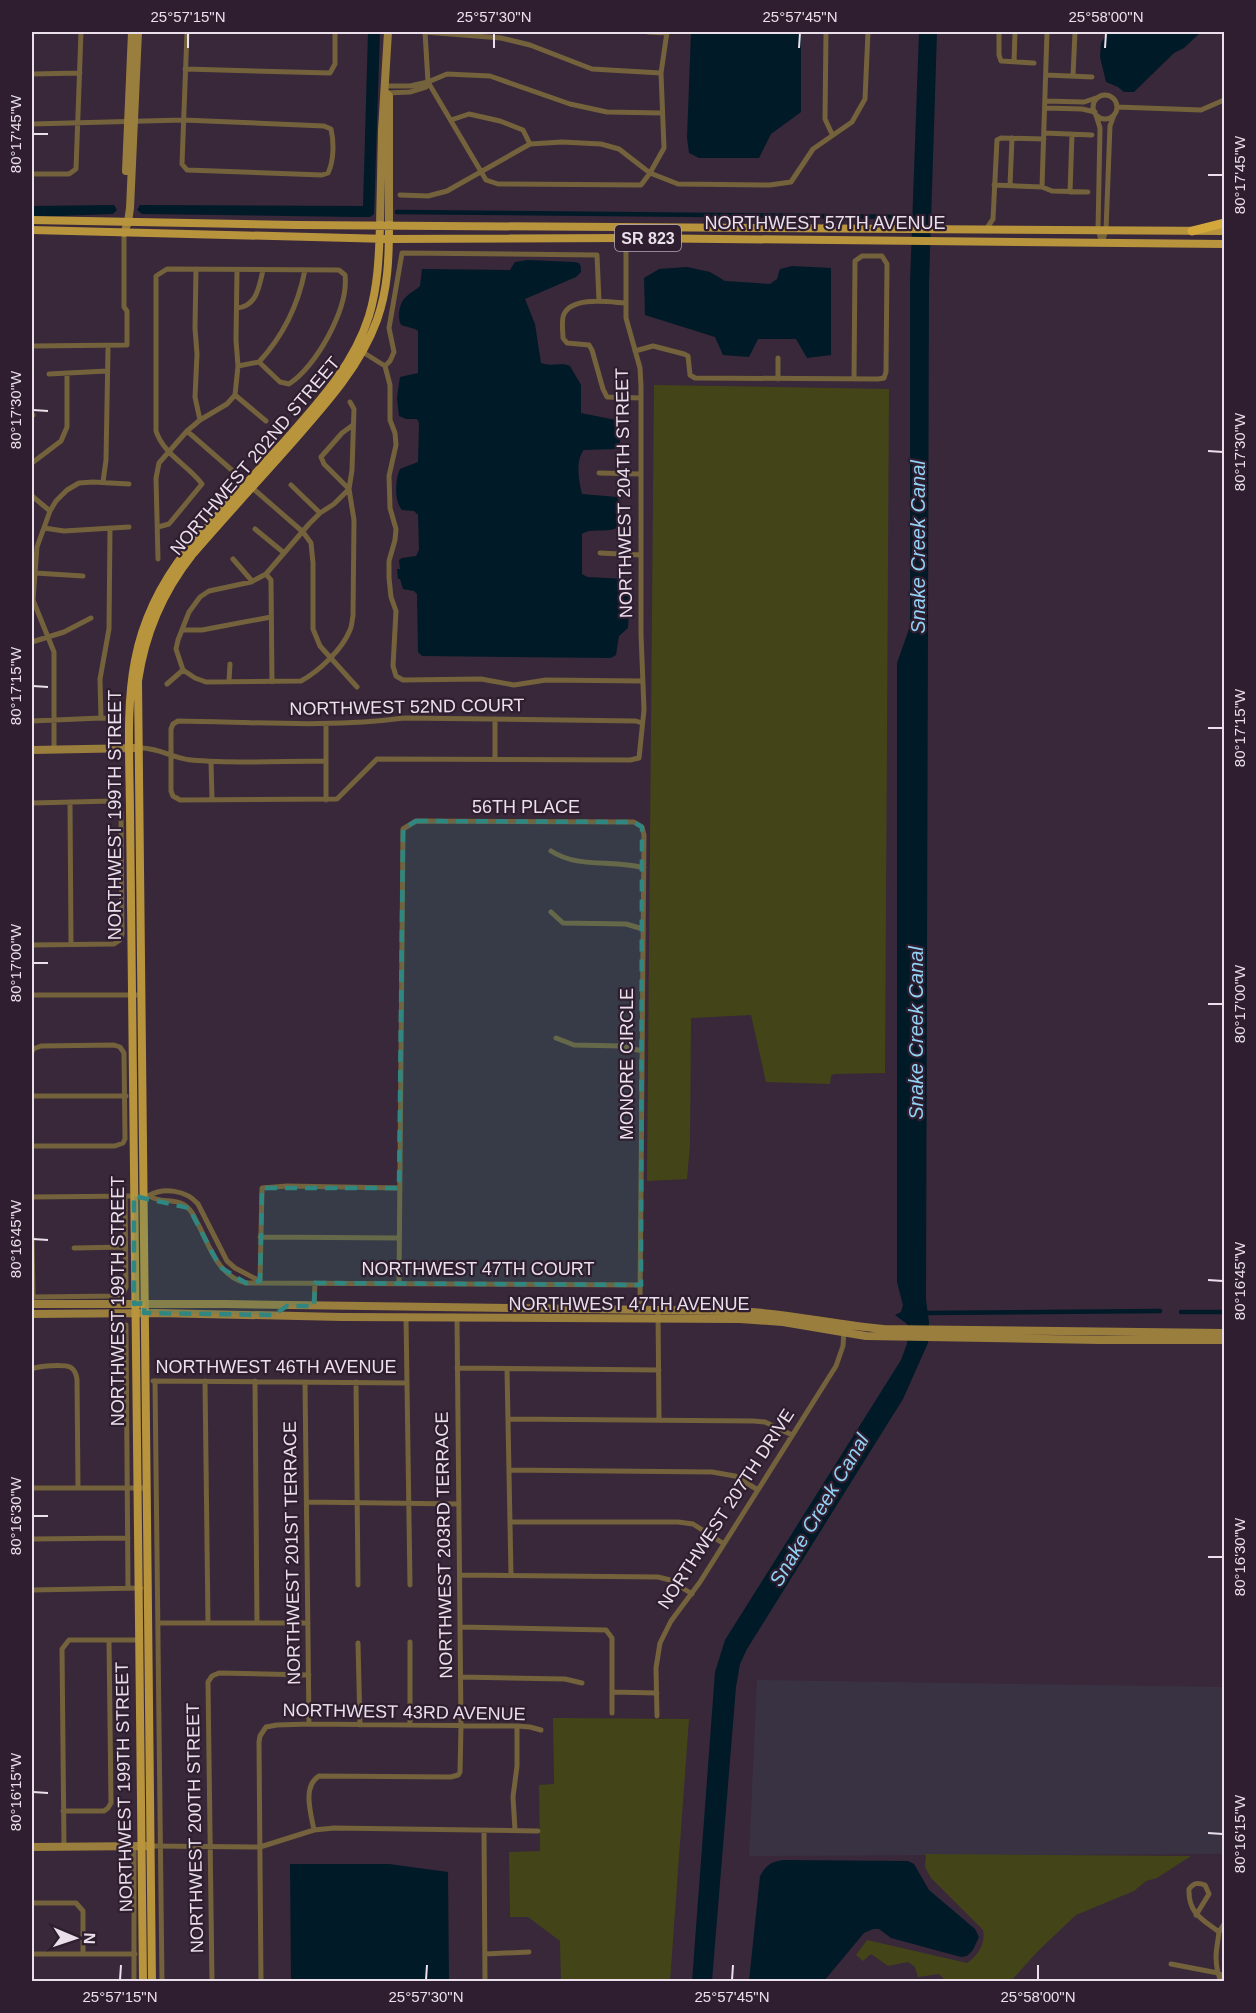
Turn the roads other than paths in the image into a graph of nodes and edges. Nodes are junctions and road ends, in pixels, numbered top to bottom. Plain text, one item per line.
1 (81, 32) edge
2 (132, 32) edge
3 (138, 32) edge
4 (187, 32) edge
5 (335, 32) edge
6 (388, 32) edge
7 (425, 32) edge
8 (648, 32) edge
9 (667, 32) edge
10 (826, 32) edge
11 (868, 32) edge
12 (999, 32) edge
13 (1015, 32) edge
14 (1047, 32) edge
15 (1075, 32) edge
16 (1014, 62) junction
17 (1034, 63) dead end
18 (185, 69) junction
19 (80, 73) junction
20 (661, 73) junction
21 (32, 74) edge
22 (1046, 75) junction
23 (1073, 76) junction
24 (1092, 77) dead end
25 (428, 82) junction
26 (386, 90) junction
27 (1098, 97) junction
28 (1224, 99) edge
29 (1045, 101) junction
30 (1117, 107) junction
31 (1045, 108) junction
32 (662, 113) junction
33 (1096, 114) junction
34 (1114, 115) junction
35 (183, 120) junction
36 (451, 120) junction
37 (132, 121) junction
38 (32, 124) edge
39 (77, 124) junction
40 (832, 134) junction
41 (1072, 134) junction
42 (1092, 135) dead end
43 (1044, 136) junction
44 (1012, 138) junction
45 (530, 144) junction
46 (480, 172) junction
47 (651, 173) junction
48 (32, 174) edge
49 (994, 185) junction
50 (1010, 185) junction
51 (1042, 187) junction
52 (1070, 192) junction
53 (1088, 192) dead end
54 (400, 195) dead end
55 (32, 220) edge
56 (127, 222) junction
57 (1224, 223) edge
58 (384, 225) junction
59 (626, 228) junction
60 (32, 230) edge
61 (986, 230) junction
62 (1102, 230) junction
63 (1192, 231) junction
64 (1224, 231) edge
65 (124, 233) junction
66 (626, 238) junction
67 (384, 239) junction
68 (1102, 243) junction
69 (1224, 244) edge
70 (196, 269) junction
71 (237, 270) junction
72 (263, 270) junction
73 (305, 270) junction
74 (599, 301) junction
75 (625, 303) junction
76 (237, 308) junction
77 (32, 346) edge
78 (108, 349) dead end
79 (359, 349) junction
80 (635, 351) junction
81 (778, 358) dead end
82 (259, 362) junction
83 (238, 366) junction
84 (385, 366) junction
85 (107, 371) junction
86 (67, 373) junction
87 (49, 374) dead end
88 (778, 379) junction
89 (854, 379) junction
90 (235, 395) junction
91 (641, 398) junction
92 (350, 402) dead end
93 (200, 420) junction
94 (266, 421) dead end
95 (353, 425) junction
96 (187, 431) junction
97 (168, 452) junction
98 (32, 463) edge
99 (599, 473) dead end
100 (641, 474) junction
101 (103, 482) junction
102 (129, 484) dead end
103 (249, 485) junction
104 (291, 485) dead end
105 (350, 489) junction
106 (32, 496) edge
107 (50, 511) junction
108 (320, 513) junction
109 (129, 527) dead end
110 (158, 527) junction
111 (45, 528) junction
112 (110, 528) junction
113 (255, 529) dead end
114 (303, 532) junction
115 (283, 552) junction
116 (600, 553) dead end
117 (641, 555) junction
118 (158, 559) dead end
119 (233, 559) dead end
120 (35, 573) junction
121 (266, 574) junction
122 (83, 576) dead end
123 (252, 581) junction
124 (271, 617) junction
125 (91, 618) dead end
126 (148, 623) joint
127 (183, 630) junction
128 (46, 636) junction
129 (32, 642) edge
130 (329, 658) junction
131 (230, 664) dead end
132 (183, 670) junction
133 (230, 681) junction
134 (642, 681) junction
135 (272, 682) junction
136 (167, 684) dead end
137 (357, 687) dead end
138 (101, 718) junction
139 (55, 719) junction
140 (121, 719) dead end
141 (495, 719) junction
142 (32, 721) edge
143 (642, 723) junction
144 (326, 724) junction
145 (134, 748) junction
146 (32, 750) edge
147 (54, 750) junction
148 (172, 756) junction
149 (495, 759) junction
150 (326, 761) junction
151 (211, 762) junction
152 (212, 799) junction
153 (326, 800) junction
154 (70, 802) junction
155 (32, 803) edge
156 (642, 826) joint
157 (551, 851) dead end
158 (644, 868) junction
159 (131, 874) junction
160 (551, 912) dead end
161 (643, 929) junction
162 (71, 944) junction
163 (32, 945) edge
164 (32, 995) edge
165 (136, 995) junction
166 (556, 1038) dead end
167 (32, 1050) edge
168 (642, 1052) junction
169 (32, 1096) edge
170 (133, 1097) junction
171 (32, 1146) edge
172 (399, 1188) junction
173 (181, 1193) junction
174 (138, 1196) junction
175 (32, 1197) edge
176 (178, 1202) junction
177 (260, 1237) junction
178 (32, 1238) edge
179 (399, 1238) junction
180 (125, 1247) junction
181 (74, 1248) dead end
182 (222, 1252) junction
183 (214, 1257) junction
184 (260, 1281) junction
185 (315, 1283) junction
186 (399, 1283) junction
187 (641, 1285) junction
188 (32, 1299) edge
189 (640, 1302) dead end
190 (145, 1303) junction
191 (134, 1304) junction
192 (287, 1306) junction
193 (314, 1306) junction
194 (398, 1308) junction
195 (471, 1308) junction
196 (658, 1310) junction
197 (32, 1314) edge
198 (134, 1314) junction
199 (144, 1314) junction
200 (274, 1315) junction
201 (406, 1317) junction
202 (457, 1318) junction
203 (659, 1319) junction
204 (126, 1324) dead end
205 (844, 1330) junction
206 (1224, 1333) edge
207 (932, 1334) junction
208 (1224, 1340) edge
209 (457, 1368) junction
210 (32, 1369) edge
211 (507, 1370) junction
212 (659, 1370) junction
213 (150, 1381) junction
214 (205, 1381) junction
215 (255, 1381) junction
216 (305, 1382) junction
217 (356, 1382) junction
218 (407, 1383) junction
219 (508, 1419) junction
220 (659, 1420) junction
221 (792, 1435) junction
222 (510, 1470) junction
223 (32, 1488) edge
224 (78, 1488) junction
225 (137, 1488) junction
226 (758, 1490) junction
227 (307, 1502) junction
228 (357, 1503) junction
229 (409, 1503) junction
230 (459, 1504) junction
231 (510, 1522) junction
232 (128, 1538) junction
233 (32, 1539) edge
234 (724, 1544) junction
235 (460, 1575) junction
236 (511, 1575) junction
237 (358, 1585) dead end
238 (410, 1585) dead end
239 (128, 1588) junction
240 (148, 1588) junction
241 (32, 1590) edge
242 (692, 1594) junction
243 (158, 1623) junction
244 (208, 1623) junction
245 (257, 1623) junction
246 (308, 1623) junction
247 (460, 1627) junction
248 (109, 1640) junction
249 (144, 1640) junction
250 (358, 1642) dead end
251 (410, 1642) dead end
252 (309, 1675) junction
253 (461, 1677) junction
254 (582, 1683) dead end
255 (612, 1692) junction
256 (657, 1694) junction
257 (612, 1713) dead end
258 (657, 1716) dead end
259 (309, 1724) junction
260 (360, 1725) junction
261 (410, 1725) junction
262 (461, 1726) junction
263 (517, 1726) junction
264 (541, 1730) dead end
265 (63, 1811) junction
266 (314, 1830) junction
267 (515, 1830) junction
268 (484, 1831) junction
269 (538, 1831) dead end
270 (146, 1846) junction
271 (32, 1847) edge
272 (63, 1847) junction
273 (209, 1847) junction
274 (260, 1847) junction
275 (32, 1904) edge
276 (1196, 1915) junction
277 (1224, 1924) edge
278 (1219, 1932) junction
279 (529, 1952) dead end
280 (32, 1954) edge
281 (83, 1954) junction
282 (143, 1954) junction
283 (485, 1954) junction
284 (1171, 1964) dead end
285 (1221, 1974) edge
286 (134, 1982) edge
287 (143, 1982) edge
288 (152, 1982) edge
289 (162, 1982) edge
290 (212, 1982) edge
291 (261, 1982) edge
292 (485, 1982) edge
293 (1221, 1982) edge

1 - 19 street
2 - 37 main road
3 - 37 main road
4 - 18 street
5 - 18 street
6 - 26 main road, NORTHWEST 202ND STREET
7 - 20 street
7 - 25 street
8 - 9 street
9 - 20 street
10 - 40 street
11 - 40 street
12 - 16 street
13 - 16 street
14 - 22 street
15 - 23 street
16 - 17 street
18 - 35 street
19 - 21 street
19 - 39 street
20 - 32 street
22 - 23 street
22 - 29 street
23 - 24 street
25 - 26 street
25 - 32 street
25 - 36 street
26 - 58 main road, NORTHWEST 202ND STREET
27 - 29 street
27 - 30 street
27 - 33 street
28 - 30 street
29 - 31 street
30 - 34 street
31 - 33 street
31 - 43 street
32 - 47 street
33 - 34 street
33 - 62 street
34 - 62 street
35 - 35 street
35 - 37 street
36 - 45 street
36 - 46 street
37 - 39 street
37 - 56 main road
38 - 39 street
39 - 48 street
40 - 47 street
41 - 42 street
41 - 43 street
41 - 52 street
43 - 44 street
43 - 51 street
44 - 49 street
44 - 50 street
45 - 46 street
45 - 47 street
46 - 47 street
46 - 54 street
49 - 50 street
49 - 61 street
50 - 51 street
51 - 52 street
52 - 53 street
55 - 56 main road, SR 823
56 - 58 main road, SR 823
56 - 65 main road
57 - 63 highway
58 - 59 main road, NORTHWEST 57TH AVENUE / SR 823
58 - 67 main road, NORTHWEST 202ND STREET
59 - 61 main road, NORTHWEST 57TH AVENUE / SR 823
59 - 66 street, NORTHWEST 204TH STREET
60 - 65 main road, SR 823
61 - 62 main road, NORTHWEST 57TH AVENUE / SR 823
62 - 63 main road, NORTHWEST 57TH AVENUE / SR 823
62 - 68 street
63 - 64 main road, NORTHWEST 57TH AVENUE / SR 823
65 - 67 main road, SR 823
65 - 77 street
66 - 67 main road, NORTHWEST 57TH AVENUE / SR 823
66 - 68 main road, NORTHWEST 57TH AVENUE / SR 823
66 - 75 street, NORTHWEST 204TH STREET
67 - 79 main road, NORTHWEST 202ND STREET
68 - 69 main road, NORTHWEST 57TH AVENUE / SR 823
70 - 71 street
70 - 93 street
70 - 97 street
71 - 72 street
71 - 76 street
72 - 73 street
72 - 76 street
73 - 82 street
73 - 82 street
74 - 75 street
74 - 84 street
74 - 91 street
75 - 80 street, NORTHWEST 204TH STREET
76 - 83 street
78 - 85 street
79 - 84 street
79 - 103 main road, NORTHWEST 202ND STREET
80 - 88 street
80 - 91 street, NORTHWEST 204TH STREET
81 - 88 street
82 - 83 street
83 - 90 street
84 - 134 street
85 - 86 street
85 - 101 street
86 - 87 street
86 - 98 street
88 - 89 street
89 - 89 street
90 - 93 street
90 - 94 street
91 - 100 street, NORTHWEST 204TH STREET
92 - 95 street
93 - 96 street
95 - 105 street
95 - 105 street
96 - 97 street
96 - 103 street
97 - 110 street
97 - 110 street
99 - 100 street
100 - 117 street, NORTHWEST 204TH STREET
101 - 102 street
101 - 107 street
103 - 114 street
103 - 126 main road, NORTHWEST 202ND STREET
104 - 108 street
105 - 108 street
105 - 130 street
106 - 107 street
107 - 111 street
108 - 114 street
109 - 112 street
110 - 118 street
111 - 112 street
111 - 120 street
112 - 138 street
113 - 115 street
114 - 115 street
114 - 130 street
115 - 121 street
116 - 117 street
117 - 134 street, NORTHWEST 204TH STREET
119 - 123 street
120 - 122 street
120 - 128 street
121 - 123 street
121 - 124 street
123 - 127 street
124 - 127 street
124 - 135 street
125 - 128 street
126 - 145 main road, NORTHWEST 199TH STREET
127 - 132 street
128 - 129 street
128 - 139 street
130 - 135 street
130 - 137 street
131 - 133 street
132 - 133 street
132 - 136 street
133 - 135 street
134 - 143 street, NORTHWEST 204TH STREET
138 - 139 street
138 - 140 street
139 - 142 street
139 - 147 street
141 - 143 street, NORTHWEST 52ND COURT
141 - 144 street, NORTHWEST 52ND COURT
141 - 149 street
143 - 149 street, NORTHWEST 204TH STREET
144 - 148 street, NORTHWEST 52ND COURT
144 - 150 street
145 - 147 main road
145 - 148 street
145 - 159 main road, NORTHWEST 199TH STREET
146 - 147 main road
148 - 151 street
148 - 152 street
149 - 153 street
150 - 151 street
150 - 153 street
151 - 152 street
152 - 153 street
154 - 155 street
154 - 159 street
154 - 162 street
156 - 158 street, MONORE CIRCLE
156 - 172 street, 56TH PLACE
157 - 158 street
158 - 161 street, MONORE CIRCLE
159 - 162 street
159 - 165 main road, NORTHWEST 199TH STREET
160 - 161 street
161 - 168 street, MONORE CIRCLE
162 - 163 street
164 - 165 street
165 - 170 main road, NORTHWEST 199TH STREET
166 - 168 street
167 - 170 street
168 - 187 street, MONORE CIRCLE
169 - 170 street
170 - 171 street
170 - 174 main road, NORTHWEST 199TH STREET
172 - 177 street
172 - 179 street
173 - 174 street
173 - 176 street
173 - 182 street
174 - 175 street
174 - 176 street
174 - 180 street
174 - 190 main road, NORTHWEST 199TH STREET
174 - 191 main road, NORTHWEST 199TH STREET
176 - 183 street, NORTHWEST 47TH COURT
177 - 179 street
177 - 184 street
178 - 188 street
179 - 186 street
180 - 181 street
180 - 188 street
182 - 183 street
182 - 184 street
183 - 184 street, NORTHWEST 47TH COURT
184 - 185 street, NORTHWEST 47TH COURT
185 - 186 street, NORTHWEST 47TH COURT
185 - 193 street
186 - 187 street, NORTHWEST 47TH COURT
187 - 189 street, MONORE CIRCLE
188 - 191 main road, NORTHWEST 47TH AVENUE
190 - 191 main road, NORTHWEST 47TH AVENUE
190 - 192 main road, NORTHWEST 47TH AVENUE
190 - 199 main road, NORTHWEST 199TH STREET
191 - 198 main road, NORTHWEST 199TH STREET
192 - 193 main road, NORTHWEST 47TH AVENUE
192 - 200 main road
193 - 194 main road, NORTHWEST 47TH AVENUE
194 - 195 main road, NORTHWEST 47TH AVENUE
194 - 201 main road
195 - 196 main road, NORTHWEST 47TH AVENUE
195 - 202 main road
196 - 203 street
196 - 205 main road, NORTHWEST 47TH AVENUE
197 - 198 main road, NORTHWEST 47TH AVENUE
198 - 199 main road, NORTHWEST 47TH AVENUE
198 - 225 main road, NORTHWEST 199TH STREET
199 - 200 main road, NORTHWEST 47TH AVENUE
199 - 213 main road, NORTHWEST 199TH STREET
200 - 201 main road, NORTHWEST 47TH AVENUE
201 - 202 main road, NORTHWEST 47TH AVENUE
201 - 218 street
202 - 203 main road, NORTHWEST 47TH AVENUE
202 - 209 street, NORTHWEST 203RD TERRACE
203 - 205 main road, NORTHWEST 47TH AVENUE
203 - 212 street
204 - 225 street
205 - 207 main road, NORTHWEST 47TH AVENUE
205 - 221 street, NORTHWEST 207TH DRIVE
206 - 207 main road, NORTHWEST 47TH AVENUE
207 - 208 main road, NORTHWEST 47TH AVENUE
209 - 211 street
209 - 230 street, NORTHWEST 203RD TERRACE
210 - 224 street
211 - 212 street
211 - 219 street
212 - 220 street
213 - 214 street, NORTHWEST 46TH AVENUE
213 - 225 main road, NORTHWEST 199TH STREET
213 - 240 street
214 - 215 street, NORTHWEST 46TH AVENUE
214 - 244 street
215 - 216 street, NORTHWEST 46TH AVENUE
215 - 245 street
216 - 217 street, NORTHWEST 46TH AVENUE
216 - 227 street, NORTHWEST 201ST TERRACE
217 - 218 street, NORTHWEST 46TH AVENUE
217 - 228 street
218 - 229 street
219 - 220 street
219 - 222 street
220 - 221 street
221 - 226 street, NORTHWEST 207TH DRIVE
222 - 226 street
222 - 231 street
223 - 224 street
224 - 225 street
225 - 232 street
225 - 240 main road, NORTHWEST 199TH STREET
226 - 234 street, NORTHWEST 207TH DRIVE
227 - 228 street
227 - 246 street, NORTHWEST 201ST TERRACE
228 - 229 street
228 - 237 street
229 - 230 street
229 - 238 street
230 - 235 street, NORTHWEST 203RD TERRACE
231 - 234 street
231 - 236 street
232 - 233 street
232 - 239 street
234 - 242 street, NORTHWEST 207TH DRIVE
235 - 236 street
235 - 247 street, NORTHWEST 203RD TERRACE
236 - 242 street
239 - 240 street
239 - 241 street
240 - 243 street
240 - 249 main road, NORTHWEST 199TH STREET
242 - 256 street, NORTHWEST 207TH DRIVE
243 - 244 street
243 - 270 street
244 - 245 street
245 - 246 street
246 - 252 street, NORTHWEST 201ST TERRACE
247 - 253 street, NORTHWEST 203RD TERRACE
247 - 255 street
248 - 249 street
248 - 265 street
248 - 265 street
249 - 270 main road, NORTHWEST 199TH STREET
250 - 260 street
251 - 261 street
252 - 259 street, NORTHWEST 201ST TERRACE
252 - 273 street, NORTHWEST 200TH STREET
253 - 254 street
253 - 262 street, NORTHWEST 203RD TERRACE
255 - 256 street
255 - 257 street
256 - 258 street, NORTHWEST 207TH DRIVE
259 - 260 street, NORTHWEST 43RD AVENUE
259 - 274 street, NORTHWEST 43RD AVENUE
260 - 261 street, NORTHWEST 43RD AVENUE
261 - 262 street, NORTHWEST 43RD AVENUE
262 - 263 street, NORTHWEST 43RD AVENUE
262 - 266 street, NORTHWEST 203RD TERRACE
263 - 264 street, NORTHWEST 43RD AVENUE
263 - 267 street
265 - 272 street
266 - 268 street
266 - 274 street
267 - 268 street
267 - 269 street
268 - 283 street
270 - 272 main road
270 - 273 street
270 - 282 main road, NORTHWEST 199TH STREET
270 - 282 street
270 - 289 street
271 - 272 main road
273 - 274 street
273 - 290 street, NORTHWEST 200TH STREET
274 - 291 street
275 - 281 street
276 - 276 street
276 - 278 street
277 - 278 street
278 - 285 street
279 - 283 street
280 - 281 street
281 - 282 street
282 - 286 street
282 - 287 main road, NORTHWEST 199TH STREET
282 - 288 main road, NORTHWEST 199TH STREET
283 - 292 street
284 - 285 street
285 - 293 street

